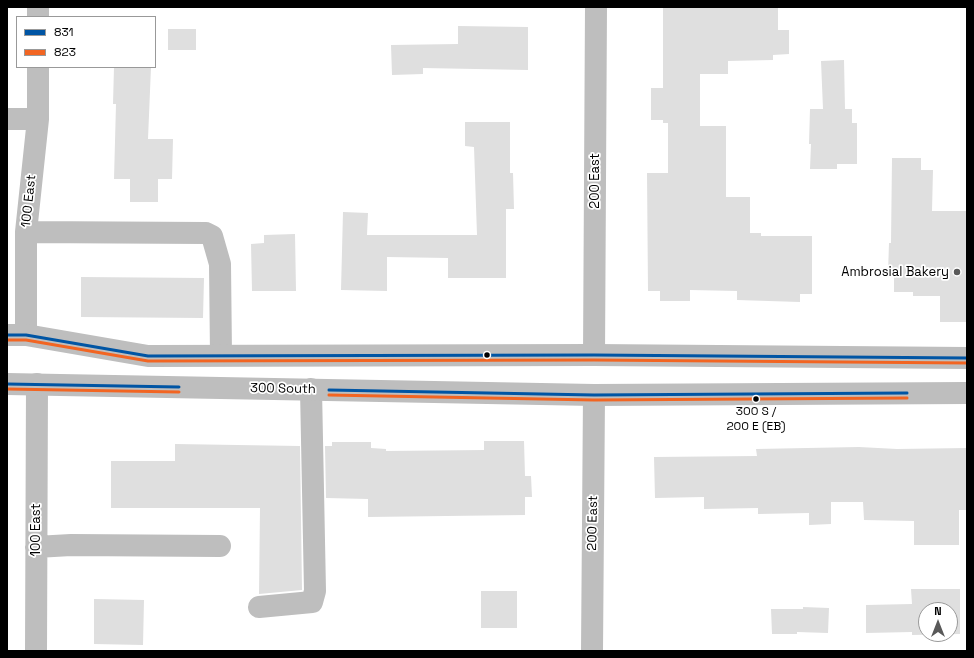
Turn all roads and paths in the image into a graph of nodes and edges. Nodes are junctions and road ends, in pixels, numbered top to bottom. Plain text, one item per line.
1 (596, 7) edge
2 (38, 68) edge
3 (38, 119) junction
4 (7, 120) edge
5 (26, 232) junction
6 (17, 335) edge
7 (221, 355) junction
8 (594, 355) junction
9 (967, 358) edge
10 (7, 384) edge
11 (37, 384) junction
12 (311, 389) junction
13 (967, 393) edge
14 (594, 395) junction
15 (220, 546) dead end
16 (36, 547) junction
17 (259, 607) dead end
18 (36, 651) edge
19 (592, 651) edge

1 - 8 main road, 200 East
2 - 3 main road, 100 East
3 - 4 main road
3 - 5 main road, 100 East
5 - 6 main road, 100 East
5 - 7 main road
6 - 7 main road
7 - 8 main road
8 - 9 main road
10 - 11 main road, 300 South
11 - 12 main road, 300 South
11 - 16 main road, 100 East
12 - 14 main road, 300 South
12 - 17 main road
13 - 14 main road, 300 South
14 - 19 main road, 200 East
15 - 16 main road
16 - 18 main road, 100 East

